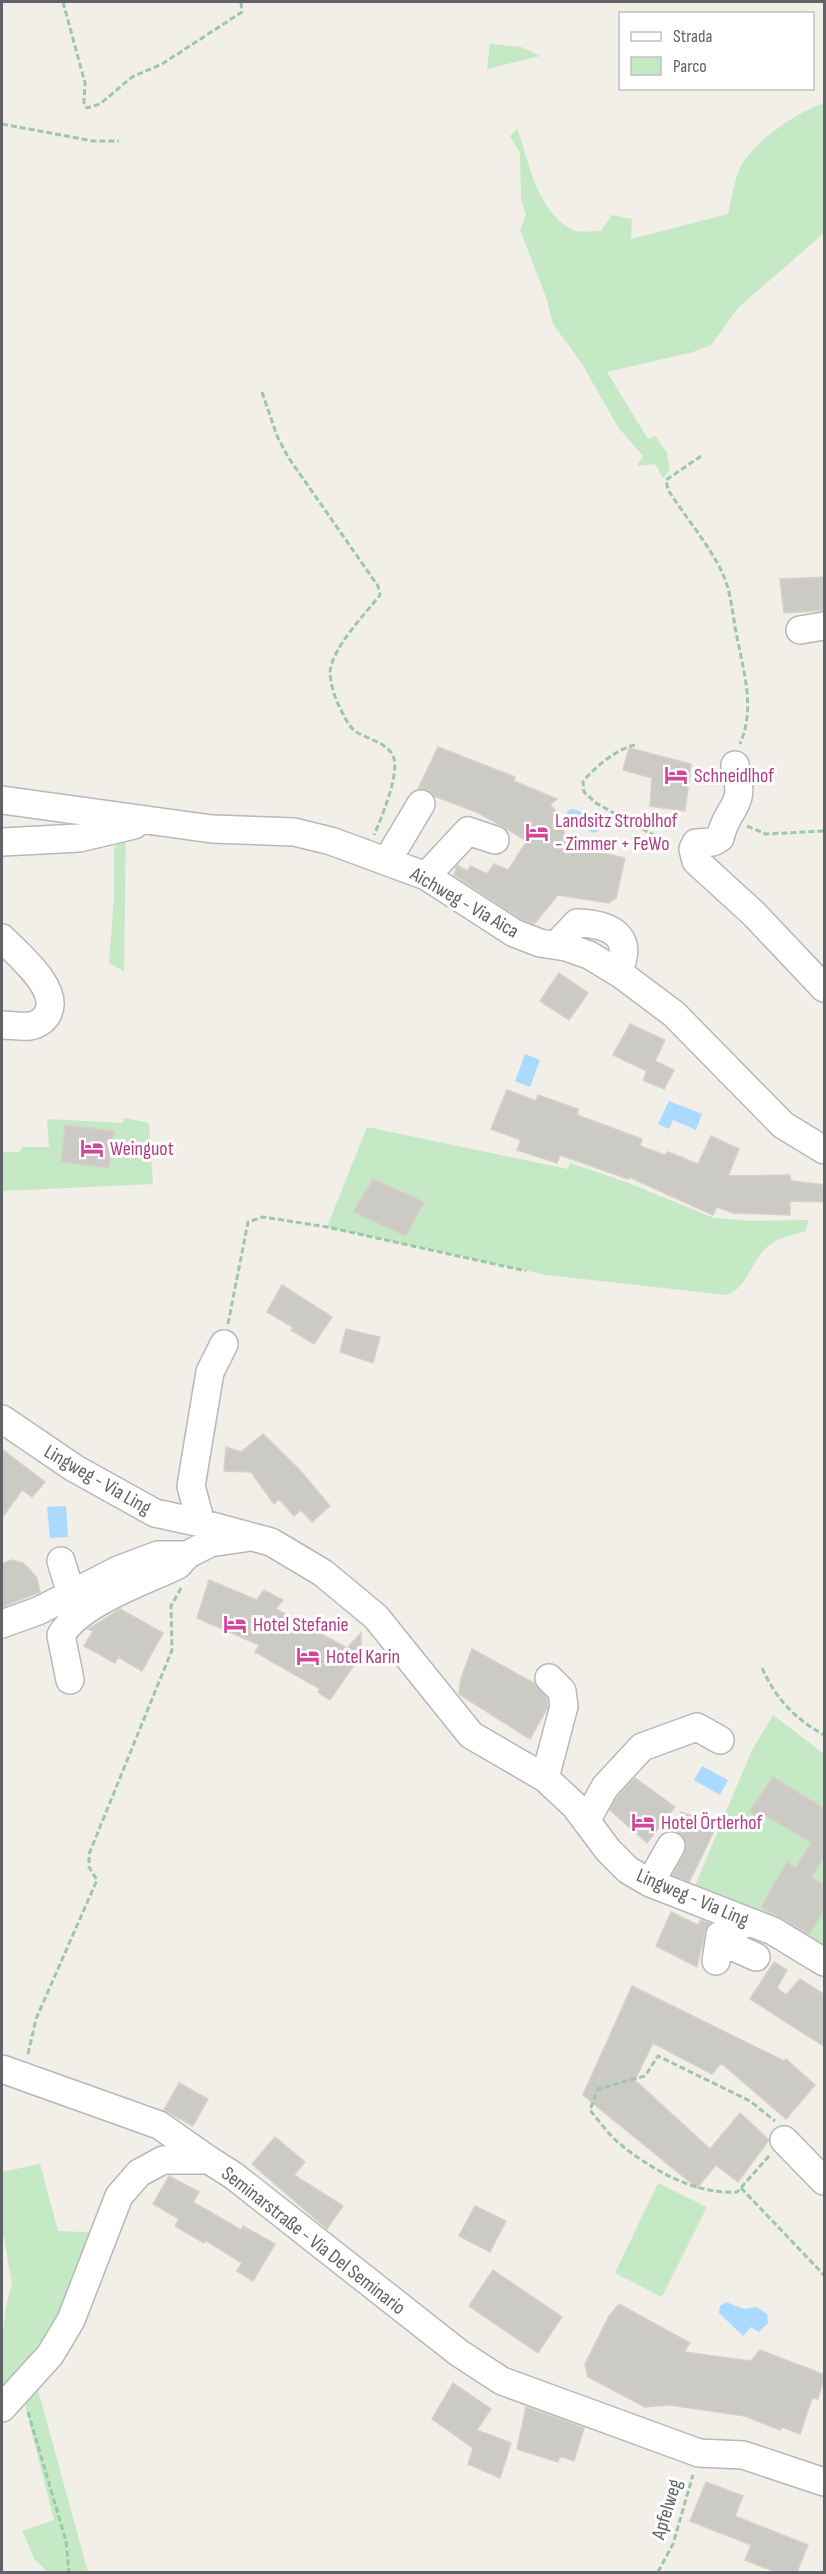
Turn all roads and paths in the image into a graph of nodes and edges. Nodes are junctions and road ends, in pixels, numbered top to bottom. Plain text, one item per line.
1 (63, 2) edge
2 (241, 2) edge
3 (2, 124) edge
4 (119, 141) dead end
5 (262, 392) dead end
6 (701, 456) dead end
7 (635, 745) dead end
8 (735, 765) joint
9 (2, 800) edge
10 (421, 804) dead end
11 (729, 819) junction
12 (153, 821) junction
13 (825, 831) edge
14 (36, 840) junction
15 (495, 840) dead end
16 (2, 842) edge
17 (2, 856) edge
18 (377, 857) junction
19 (696, 861) junction
20 (426, 876) junction
21 (2, 938) edge
22 (825, 988) edge
23 (2, 1025) edge
24 (825, 1150) edge
25 (526, 1271) dead end
26 (224, 1344) joint
27 (2, 1419) edge
28 (201, 1522) junction
29 (254, 1537) junction
30 (187, 1555) junction
31 (61, 1561) dead end
32 (182, 1587) dead end
33 (71, 1594) junction
34 (2, 1624) edge
35 (762, 1668) dead end
36 (549, 1678) dead end
37 (70, 1680) dead end
38 (825, 1735) edge
39 (720, 1740) dead end
40 (545, 1778) junction
41 (586, 1821) junction
42 (671, 1846) dead end
43 (650, 1883) junction
44 (749, 1922) junction
45 (756, 1957) dead end
46 (825, 1962) edge
47 (2, 2069) edge
48 (28, 2079) junction
49 (781, 2131) junction
50 (209, 2160) junction
51 (825, 2181) edge
52 (741, 2188) junction
53 (825, 2274) edge
54 (21, 2389) junction
55 (2, 2408) edge
56 (699, 2453) junction
57 (825, 2482) edge
58 (69, 2572) edge
59 (658, 2572) edge

1 - 2 path
3 - 4 path
5 - 18 path
6 - 8 path
7 - 19 path
8 - 11 street
9 - 12 street, Aichweg - Via Aica
10 - 18 street
11 - 13 path
11 - 19 street
12 - 14 street
12 - 18 street, Aichweg - Via Aica
14 - 16 street
14 - 17 street
15 - 20 street
18 - 20 street, Aichweg - Via Aica
19 - 22 street
20 - 24 street, Aichweg - Via Aica
21 - 23 street
25 - 26 path
26 - 28 street
27 - 28 street, Lingweg - Via Ling
28 - 29 street, Lingweg - Via Ling
29 - 30 street, Lingweg - Via Ling
29 - 40 street, Lingweg - Via Ling
30 - 33 street, Lingweg - Via Ling
30 - 37 street, Lingweg - Via Ling
31 - 33 street
32 - 48 path
33 - 34 street, Lingweg - Via Ling
35 - 38 path
36 - 40 street
39 - 41 street
40 - 41 street, Lingweg - Via Ling
41 - 43 street, Lingweg - Via Ling
42 - 43 street
43 - 44 street, Lingweg - Via Ling
44 - 45 street
44 - 46 street, Lingweg - Via Ling
47 - 48 street
48 - 50 street
49 - 51 street
49 - 52 path
49 - 52 path
50 - 54 street, Seminarstraße - Via Del Seminario
50 - 56 street, Seminarstraße - Via Del Seminario
52 - 53 path
54 - 55 street, Seminarstraße - Via Del Seminario
54 - 58 path
56 - 57 street
56 - 59 path, Apfelweg

